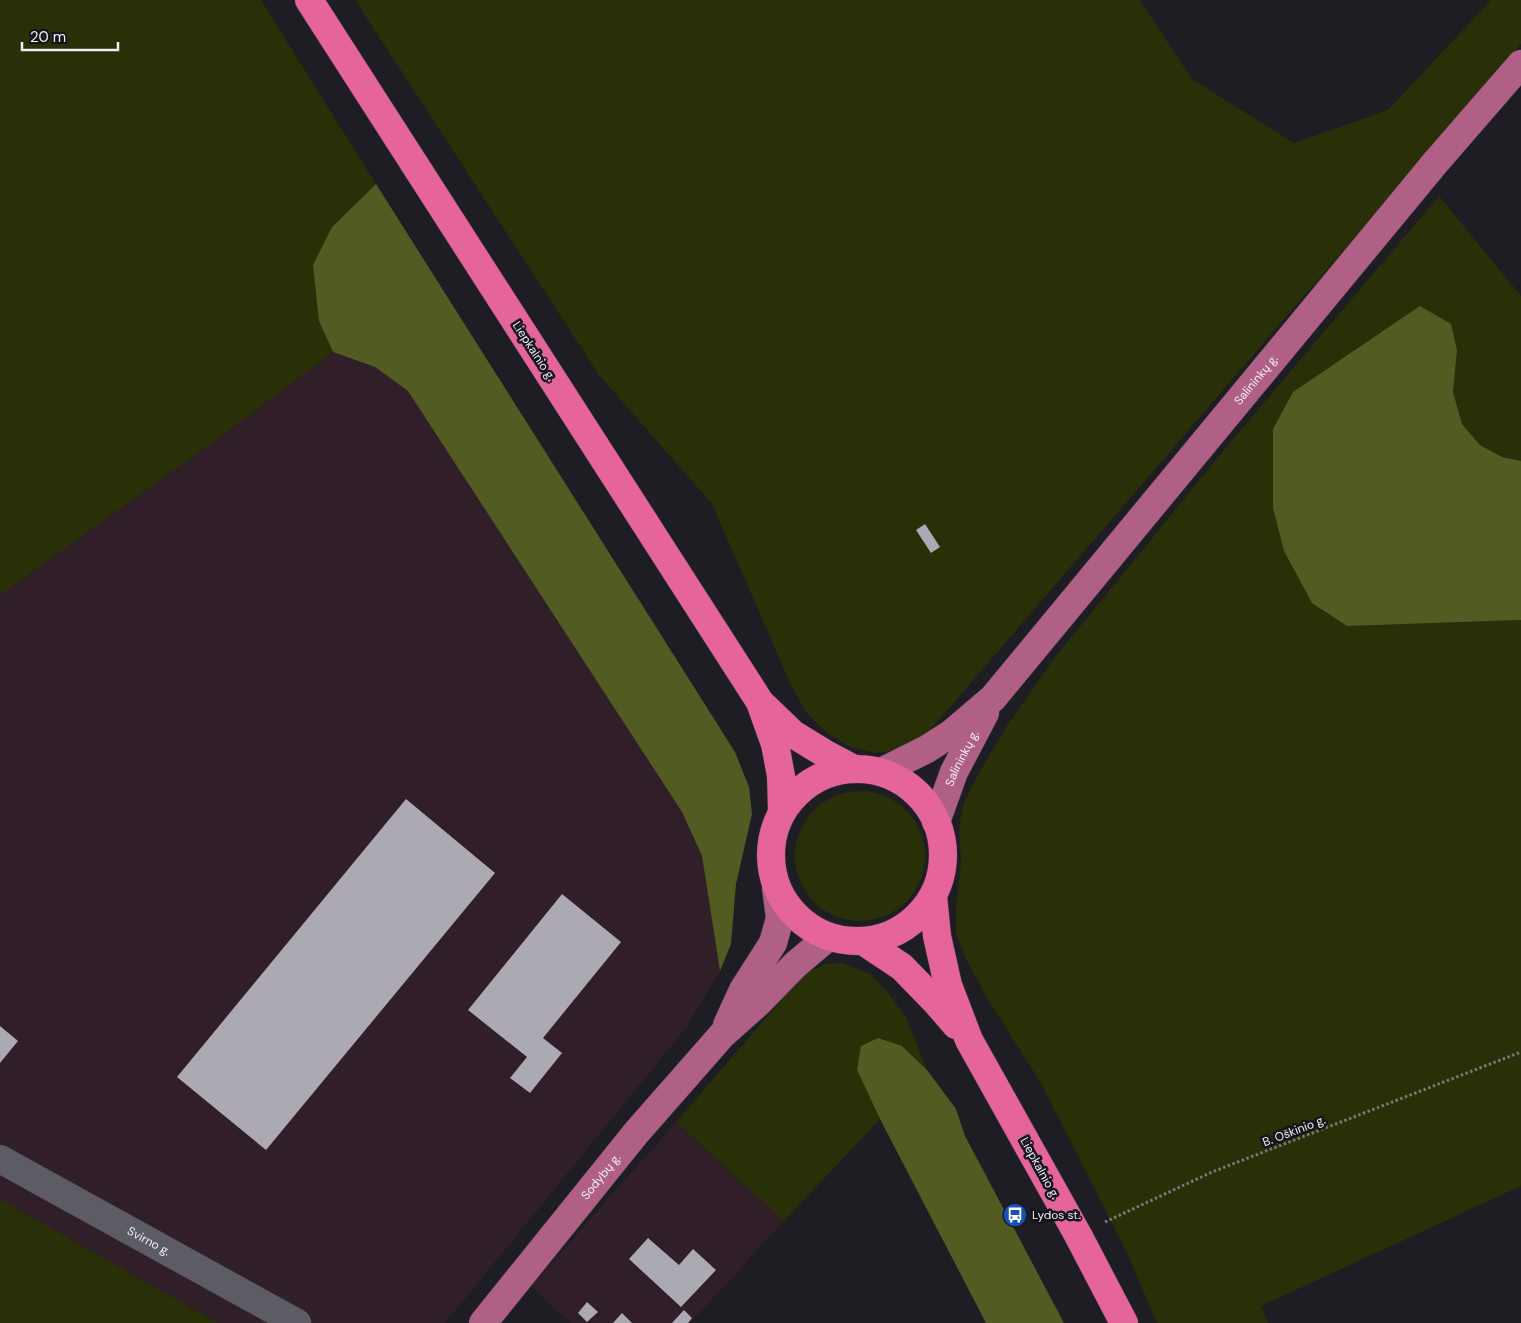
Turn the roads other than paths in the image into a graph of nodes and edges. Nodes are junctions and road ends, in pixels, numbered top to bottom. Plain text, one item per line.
1 (308, 0) edge
2 (1521, 64) edge
3 (993, 698) junction
4 (760, 702) junction
5 (854, 769) junction
6 (881, 772) junction
7 (782, 811) junction
8 (936, 822) junction
9 (776, 888) junction
10 (933, 896) junction
11 (828, 937) junction
12 (863, 941) junction
13 (722, 1035) junction
14 (968, 1040) junction
15 (0, 1159) edge
16 (297, 1323) edge
17 (483, 1323) edge
18 (1124, 1323) edge

1 - 4 highway, Liepkalnio g.
2 - 3 main road, Salininkų g.
3 - 6 main road, Salininkų g.
3 - 8 main road, Salininkų g.
4 - 5 highway
4 - 7 highway
5 - 6 highway
5 - 7 highway
6 - 8 highway
7 - 9 highway
8 - 10 highway
9 - 11 highway
9 - 13 main road, Sodybų g.
10 - 12 highway
10 - 14 highway
11 - 12 highway
11 - 13 main road, Sodybų g.
12 - 14 highway
13 - 17 main road, Sodybų g.
14 - 18 highway, Liepkalnio g.
15 - 16 street, Svirno g.

